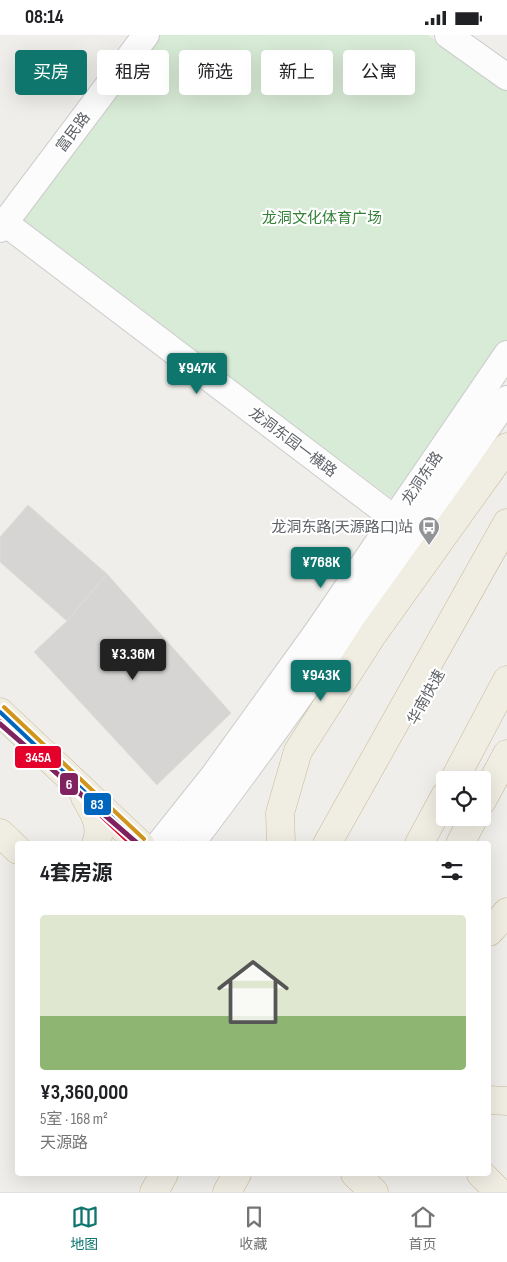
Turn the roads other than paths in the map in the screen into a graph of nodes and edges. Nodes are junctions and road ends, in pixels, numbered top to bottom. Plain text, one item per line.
1 (146, 35) edge
2 (448, 35) edge
3 (507, 77) edge
4 (2, 226) edge
5 (507, 354) edge
6 (507, 399) edge
7 (507, 447) edge
8 (507, 523) edge
9 (404, 526) junction
10 (507, 550) edge
11 (507, 680) edge
12 (0, 712) edge
13 (507, 754) edge
14 (459, 771) edge
15 (491, 784) edge
16 (81, 789) junction
17 (436, 813) edge
18 (469, 826) edge
19 (97, 841) edge
20 (137, 841) edge
21 (161, 841) edge
22 (193, 841) edge
23 (281, 841) edge
24 (329, 841) edge
25 (348, 841) edge
26 (421, 841) edge
27 (462, 841) edge
28 (507, 913) edge
29 (491, 930) edge
30 (491, 1100) edge
31 (507, 1101) edge
32 (159, 1176) edge
33 (163, 1176) edge
34 (236, 1176) edge
35 (483, 1176) edge
36 (150, 1192) edge
37 (154, 1192) edge
38 (227, 1192) edge
39 (500, 1192) edge

1 - 4 street, 富民路
2 - 3 street
4 - 9 street, 龙洞东园一横路
5 - 9 street, 龙洞东路
6 - 9 street, 龙洞东路
7 - 23 highway
8 - 24 highway
9 - 21 street, 龙洞东路
9 - 22 street, 龙洞东路
10 - 25 highway, 华南快速
11 - 14 highway
12 - 16 highway
13 - 15 highway
16 - 19 highway
16 - 20 highway
17 - 26 highway
18 - 27 highway
28 - 29 highway
30 - 31 highway
32 - 36 highway
33 - 37 highway
34 - 38 highway
35 - 39 highway

